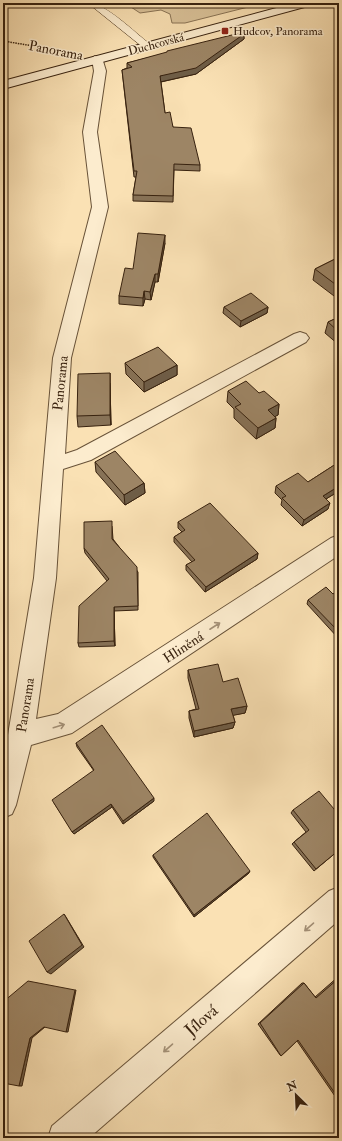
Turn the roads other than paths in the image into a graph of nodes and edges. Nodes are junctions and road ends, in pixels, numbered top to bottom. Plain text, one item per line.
1 (91, 3) edge
2 (308, 3) edge
3 (147, 46) junction
4 (95, 60) junction
5 (3, 85) edge
6 (300, 338) dead end
7 (53, 464) junction
8 (339, 544) edge
9 (21, 735) junction
10 (3, 805) edge
11 (339, 901) edge
12 (64, 1138) edge

1 - 3 lane
2 - 3 street, Duchcovská
3 - 4 street, Duchcovská
4 - 5 street, Duchcovská
4 - 7 street, Panorama
6 - 7 street
7 - 9 street, Panorama
9 -> 8 street, Hliněná
9 - 10 street, Panorama
11 -> 12 street, Jílová

